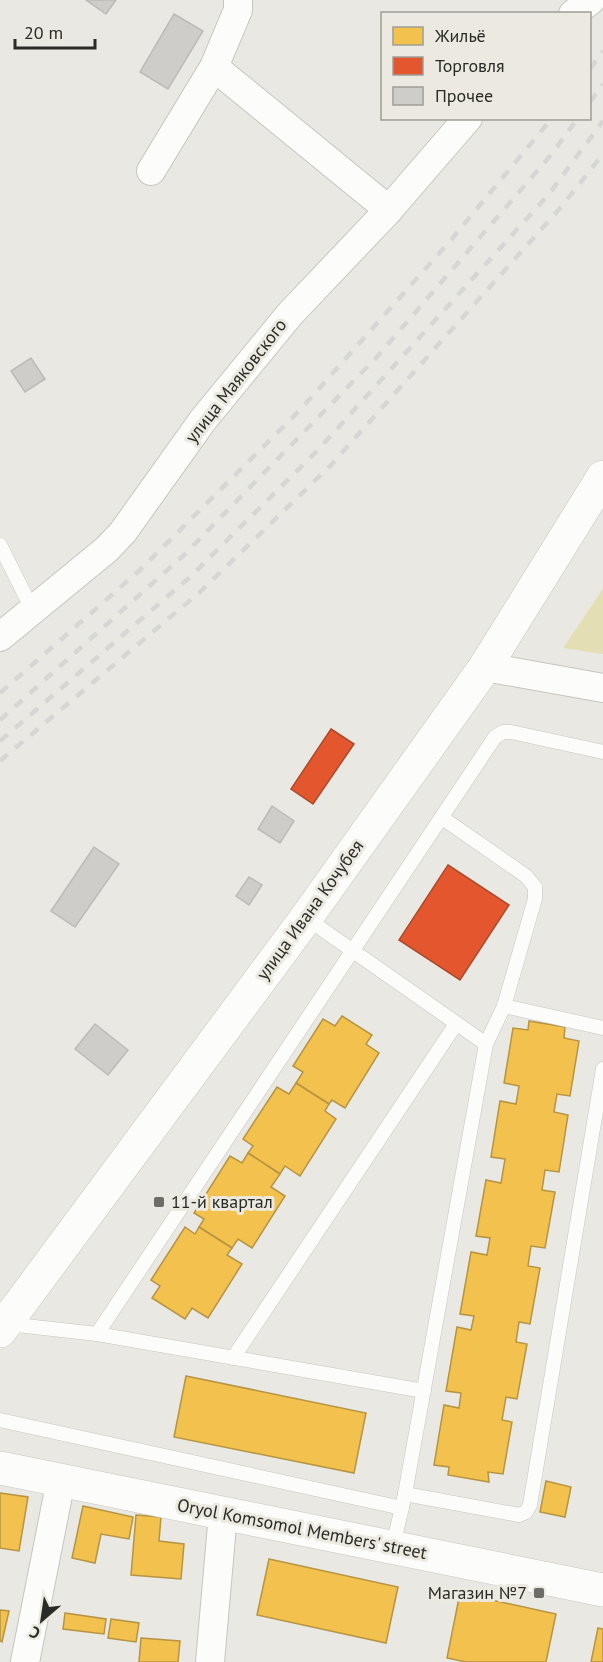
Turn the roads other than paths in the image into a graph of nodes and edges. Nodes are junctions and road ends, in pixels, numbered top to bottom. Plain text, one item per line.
1 (238, 0) edge
2 (591, 0) edge
3 (576, 12) edge
4 (214, 67) junction
5 (466, 120) edge
6 (151, 171) dead end
7 (389, 210) junction
8 (603, 477) edge
9 (0, 546) edge
10 (32, 609) junction
11 (0, 637) edge
12 (485, 667) junction
13 (603, 688) edge
14 (603, 752) edge
15 (441, 817) junction
16 (306, 918) junction
17 (354, 950) junction
18 (504, 1006) junction
19 (456, 1024) junction
20 (603, 1028) edge
21 (486, 1044) junction
22 (603, 1069) edge
23 (3, 1328) edge
24 (97, 1334) junction
25 (233, 1358) junction
26 (424, 1390) junction
27 (0, 1420) edge
28 (0, 1468) edge
29 (61, 1480) junction
30 (404, 1501) junction
31 (223, 1514) junction
32 (393, 1546) junction
33 (603, 1590) edge
34 (25, 1662) edge
35 (210, 1662) edge

1 - 4 street
2 - 3 street
4 - 6 street
4 - 7 street
5 - 7 street, улица Маяковского
7 - 10 street, улица Маяковского
8 - 12 street, улица Ивана Кочубея
9 - 10 lane
10 - 11 street, улица Маяковского
12 - 13 street
12 - 16 street, улица Ивана Кочубея
14 - 15 lane
15 - 17 lane
15 - 18 lane
16 - 17 lane
16 - 23 street, улица Ивана Кочубея
17 - 19 lane
17 - 24 lane
18 - 20 lane
18 - 21 lane
19 - 21 lane
19 - 25 lane
21 - 26 lane
22 - 30 lane
23 - 24 lane
24 - 25 lane
25 - 26 lane
26 - 30 lane
27 - 30 lane
28 - 29 street, Oryol Komsomol Members' street
29 - 31 street, Oryol Komsomol Members' street
29 - 34 street
30 - 32 lane
31 - 32 street, Oryol Komsomol Members' street
31 - 35 street
32 - 33 street, Oryol Komsomol Members' street

